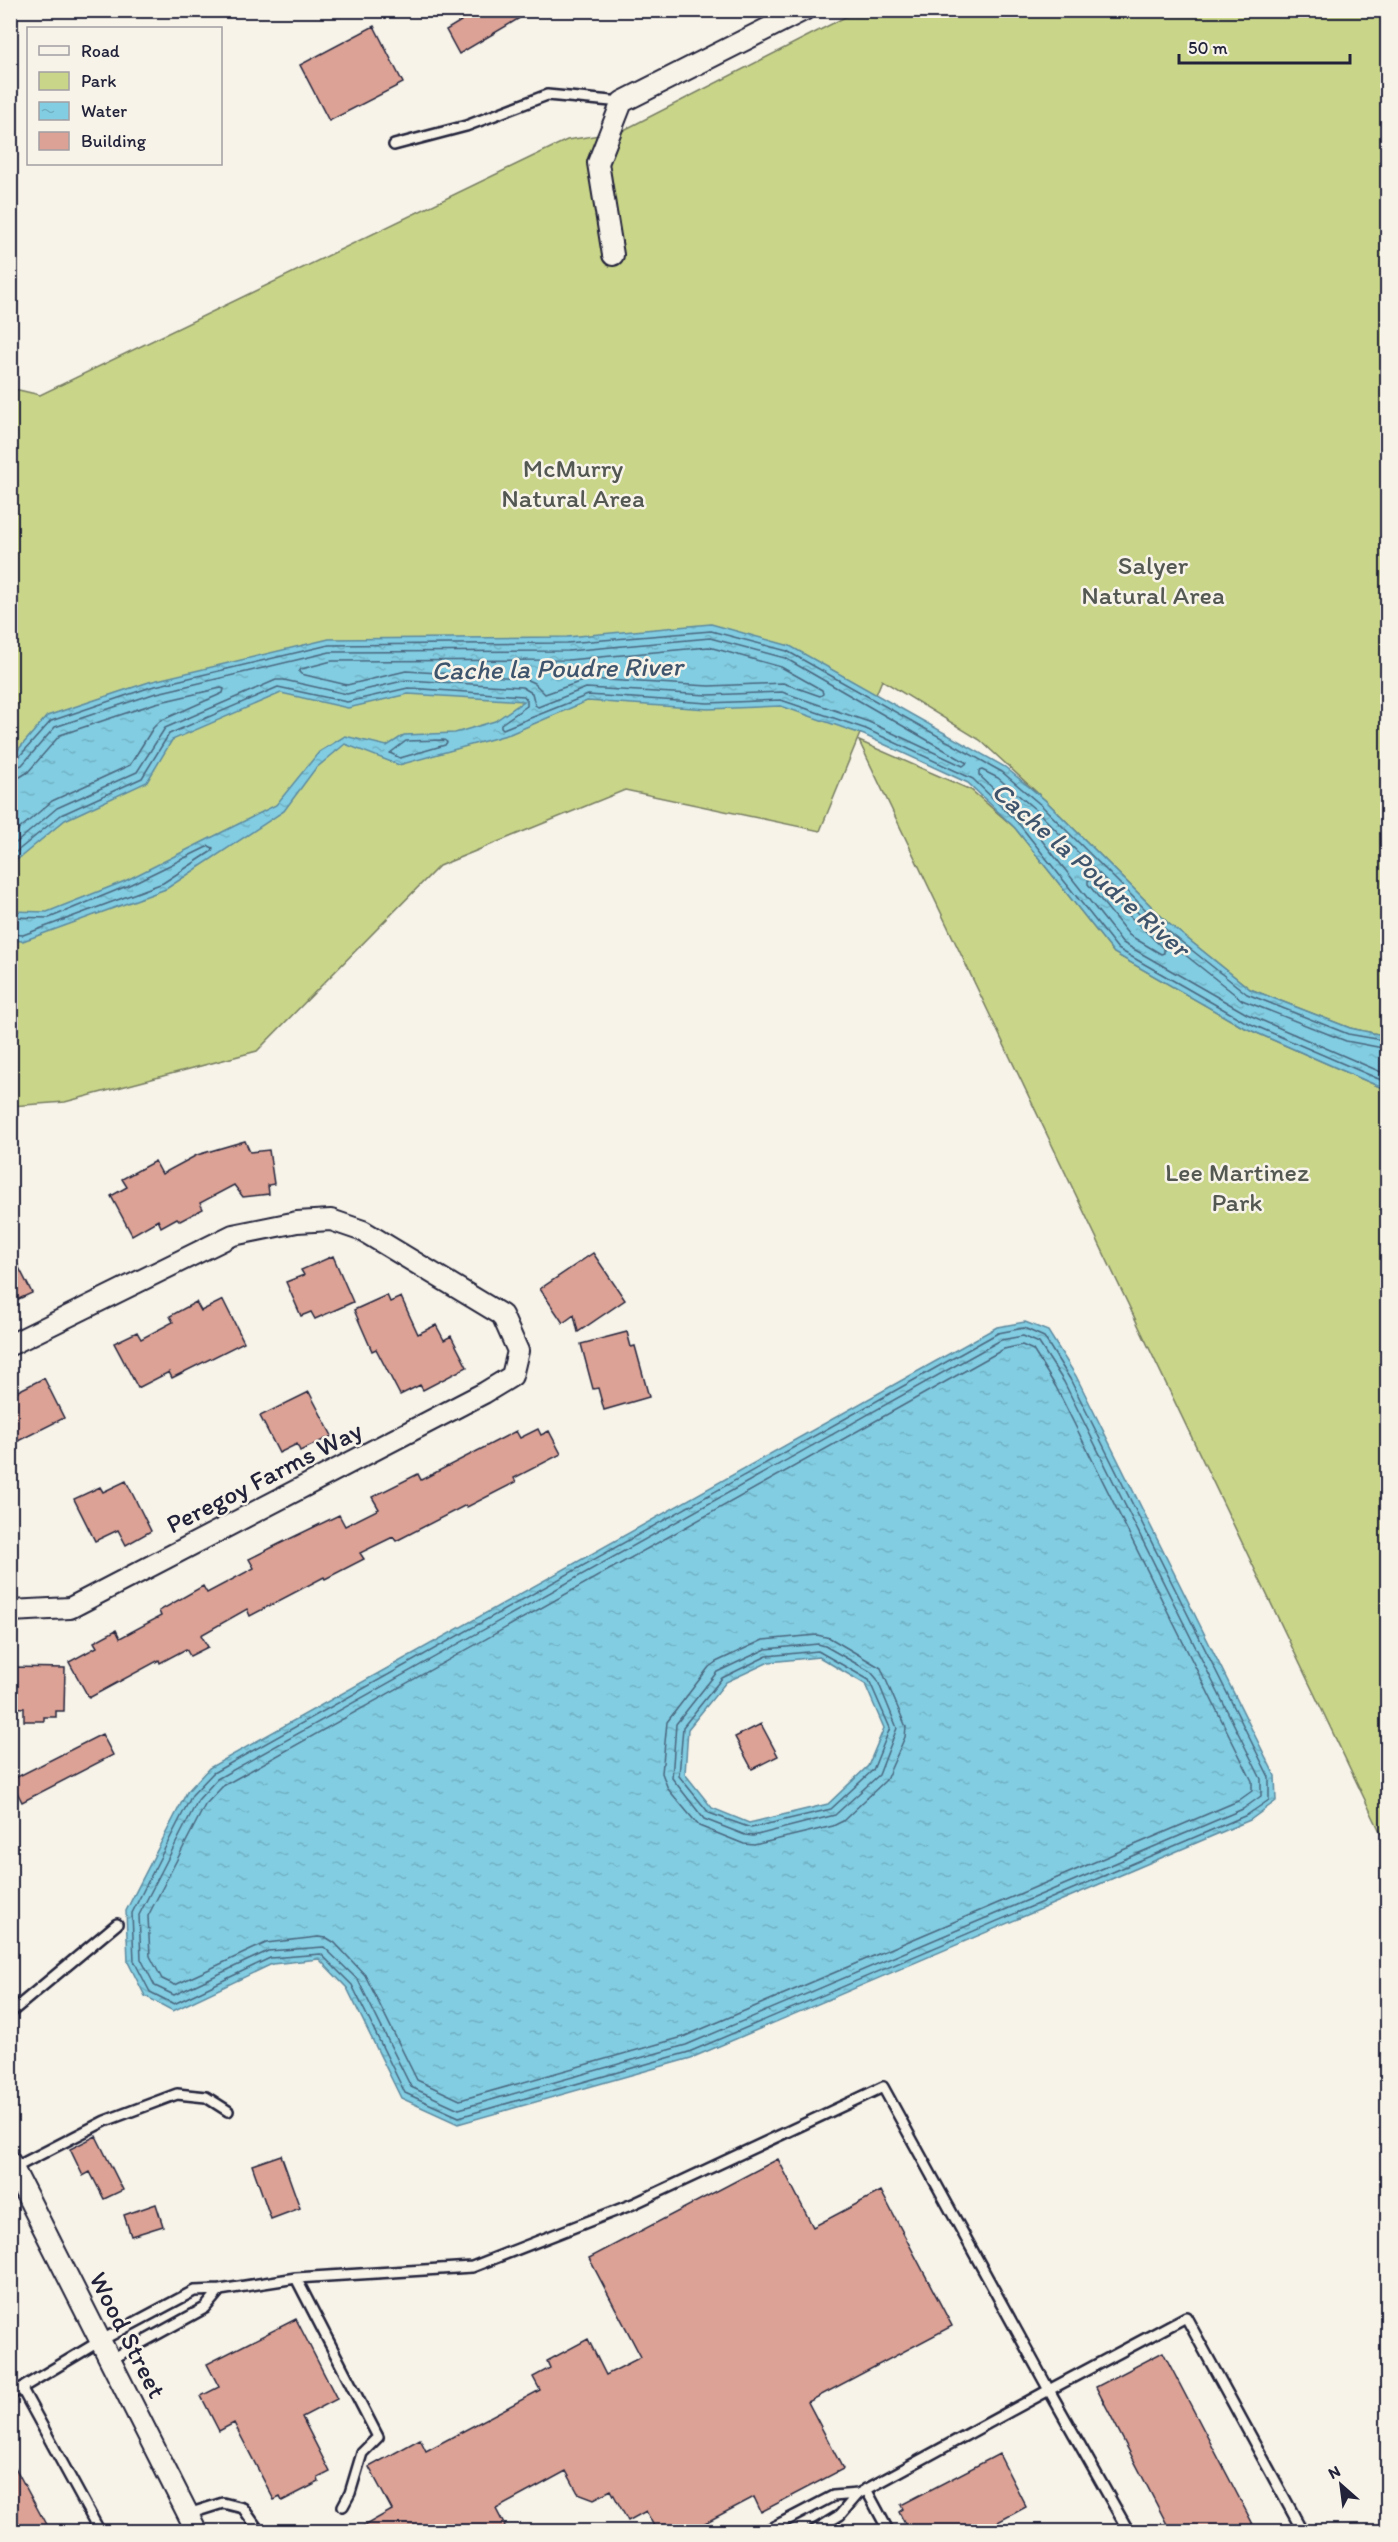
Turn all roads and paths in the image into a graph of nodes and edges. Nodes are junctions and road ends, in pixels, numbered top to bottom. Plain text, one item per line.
1 (804, 10) edge
2 (622, 102) junction
3 (394, 145) dead end
4 (613, 255) dead end
5 (10, 1345) edge
6 (10, 1611) edge
7 (117, 1924) dead end
8 (10, 2013) edge
9 (228, 2111) dead end
10 (12, 2165) edge
11 (296, 2278) junction
12 (220, 2290) junction
13 (100, 2341) junction
14 (110, 2360) junction
15 (22, 2389) junction
16 (1049, 2390) junction
17 (10, 2395) edge
18 (862, 2492) junction
19 (343, 2506) dead end
20 (188, 2514) junction
21 (100, 2532) edge
22 (197, 2532) edge
23 (260, 2532) edge
24 (764, 2532) edge
25 (812, 2532) edge
26 (889, 2532) edge
27 (1129, 2532) edge
28 (1303, 2532) edge

1 - 2 street
2 - 3 lane
2 - 4 street
5 - 6 street, Peregoy Farms Way
7 - 8 lane
9 - 10 lane
10 - 13 street, Wood Street
11 - 12 lane
11 - 16 lane
11 - 19 lane
12 - 13 lane
12 - 14 lane
13 - 14 street, Wood Street
13 - 15 lane
14 - 20 street, Wood Street
15 - 17 lane
15 - 21 lane
16 - 18 lane
16 - 27 lane
16 - 28 lane
18 - 24 lane
18 - 25 lane
18 - 26 lane
20 - 22 street, Wood Street
20 - 23 lane

